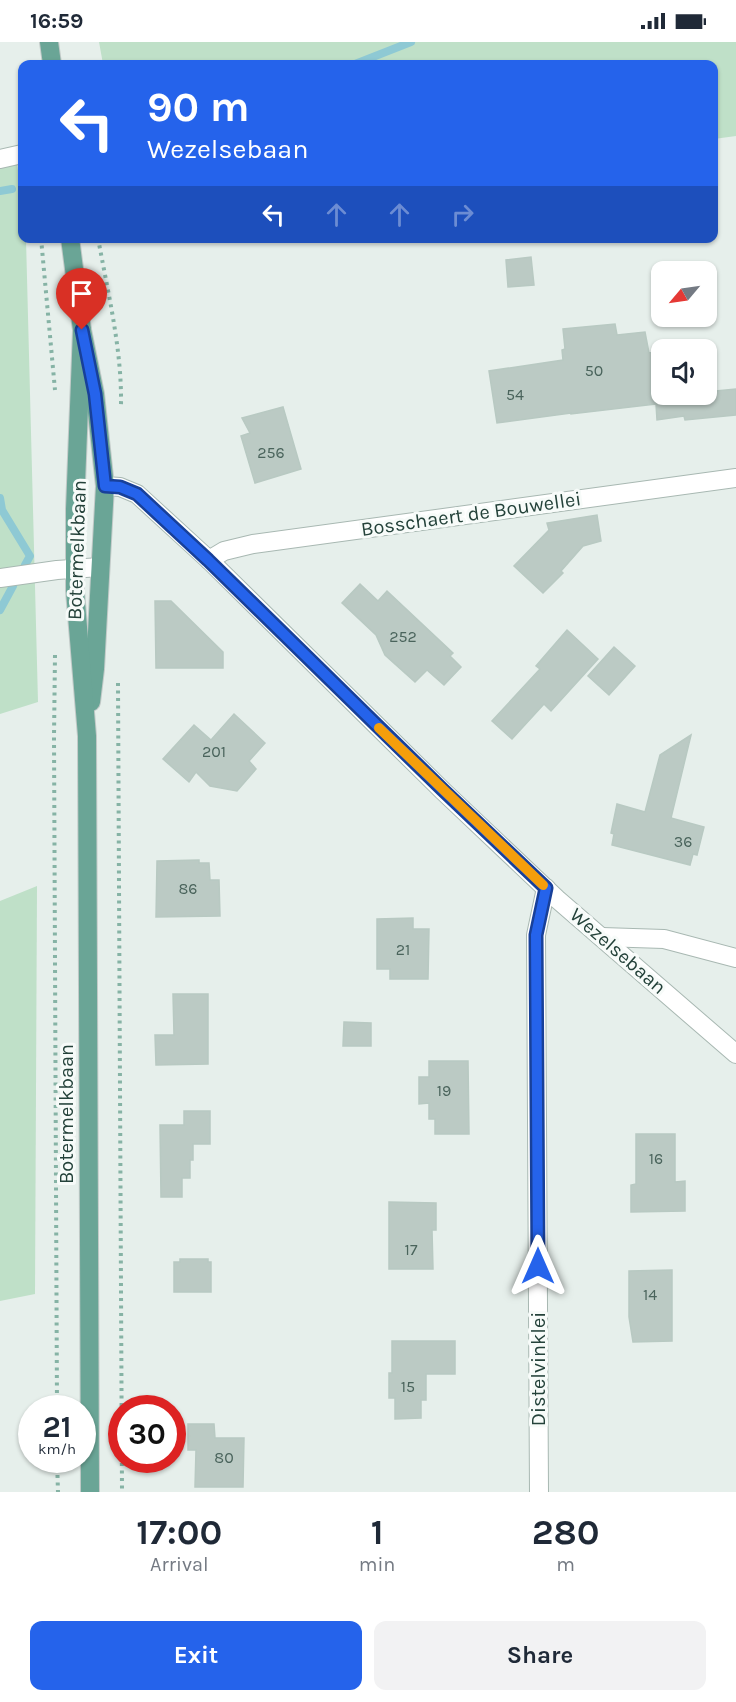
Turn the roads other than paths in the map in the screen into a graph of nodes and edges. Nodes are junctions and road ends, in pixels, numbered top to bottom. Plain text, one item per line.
1 (49, 42) edge
2 (51, 60) edge
3 (18, 155) edge
4 (0, 159) edge
5 (71, 243) edge
6 (82, 330) junction
7 (736, 478) edge
8 (105, 486) junction
9 (208, 560) junction
10 (100, 567) junction
11 (75, 568) junction
12 (0, 578) edge
13 (87, 736) junction
14 (546, 888) junction
15 (602, 937) junction
16 (736, 958) edge
17 (736, 1054) edge
18 (90, 1492) edge
19 (539, 1492) edge

1 - 2 main road
3 - 4 street
5 - 6 main road, Botermelkbaan
6 - 8 main road, Botermelkbaan
6 - 11 main road, Botermelkbaan
7 - 9 street, Bosschaert de Bouwellei
8 - 9 street, Wezelsebaan
8 - 10 main road, Botermelkbaan
9 - 14 street, Wezelsebaan
10 - 11 street
10 - 13 main road, Botermelkbaan
11 - 12 street
11 - 13 main road, Botermelkbaan
13 - 18 main road, Botermelkbaan
14 - 15 street, Wezelsebaan
14 - 19 street, Distelvinklei
15 - 16 street
15 - 17 street, Wezelsebaan

